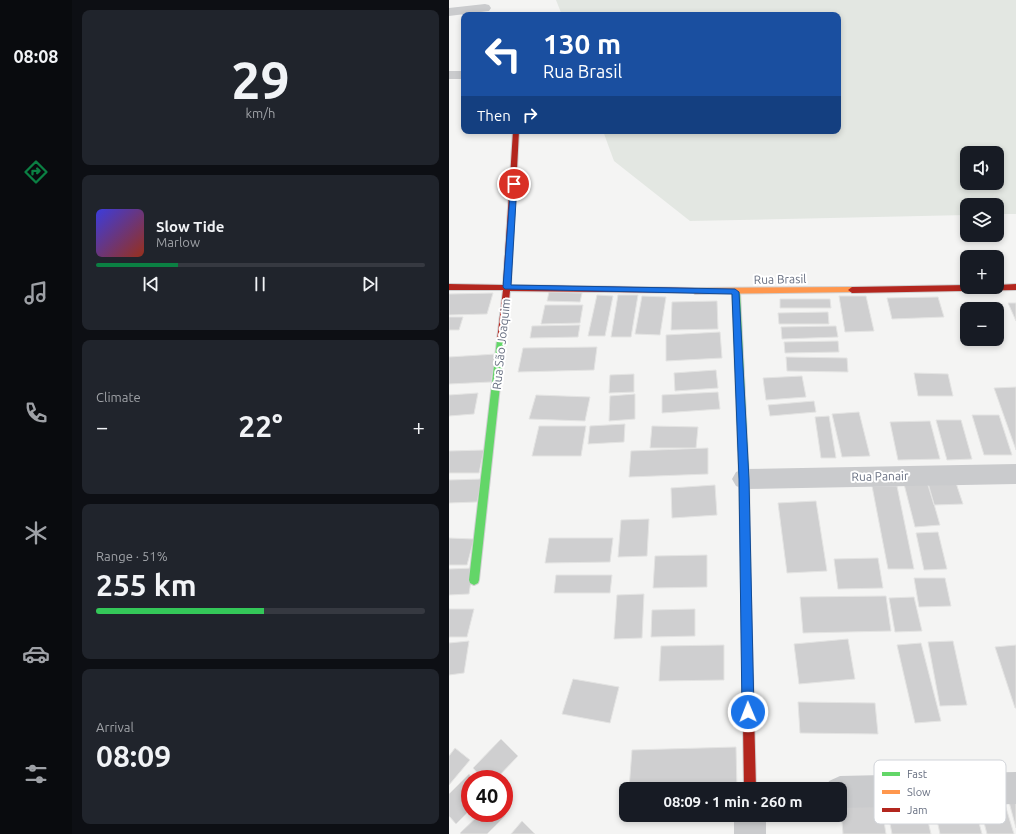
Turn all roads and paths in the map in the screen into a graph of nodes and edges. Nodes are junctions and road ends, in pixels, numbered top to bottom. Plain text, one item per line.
1 (486, 8) edge
2 (449, 12) edge
3 (449, 75) edge
4 (461, 75) edge
5 (516, 134) edge
6 (449, 287) edge
7 (507, 287) junction
8 (1016, 287) edge
9 (735, 292) junction
10 (1016, 474) edge
11 (744, 479) junction
12 (474, 580) dead end
13 (749, 782) edge
14 (1006, 788) edge
15 (1016, 788) edge
16 (874, 791) edge
17 (847, 792) edge
18 (750, 822) edge
19 (750, 834) edge

1 - 2 street
3 - 4 street
5 - 7 street, Rua São Joaquim
6 - 7 street, Rua Brasil
7 - 9 street, Rua Brasil
7 - 12 street, Rua São Joaquim
8 - 9 street, Rua Brasil
9 - 11 street
10 - 11 street, Rua Panair
11 - 13 street
14 - 15 street
16 - 17 street
18 - 19 street

